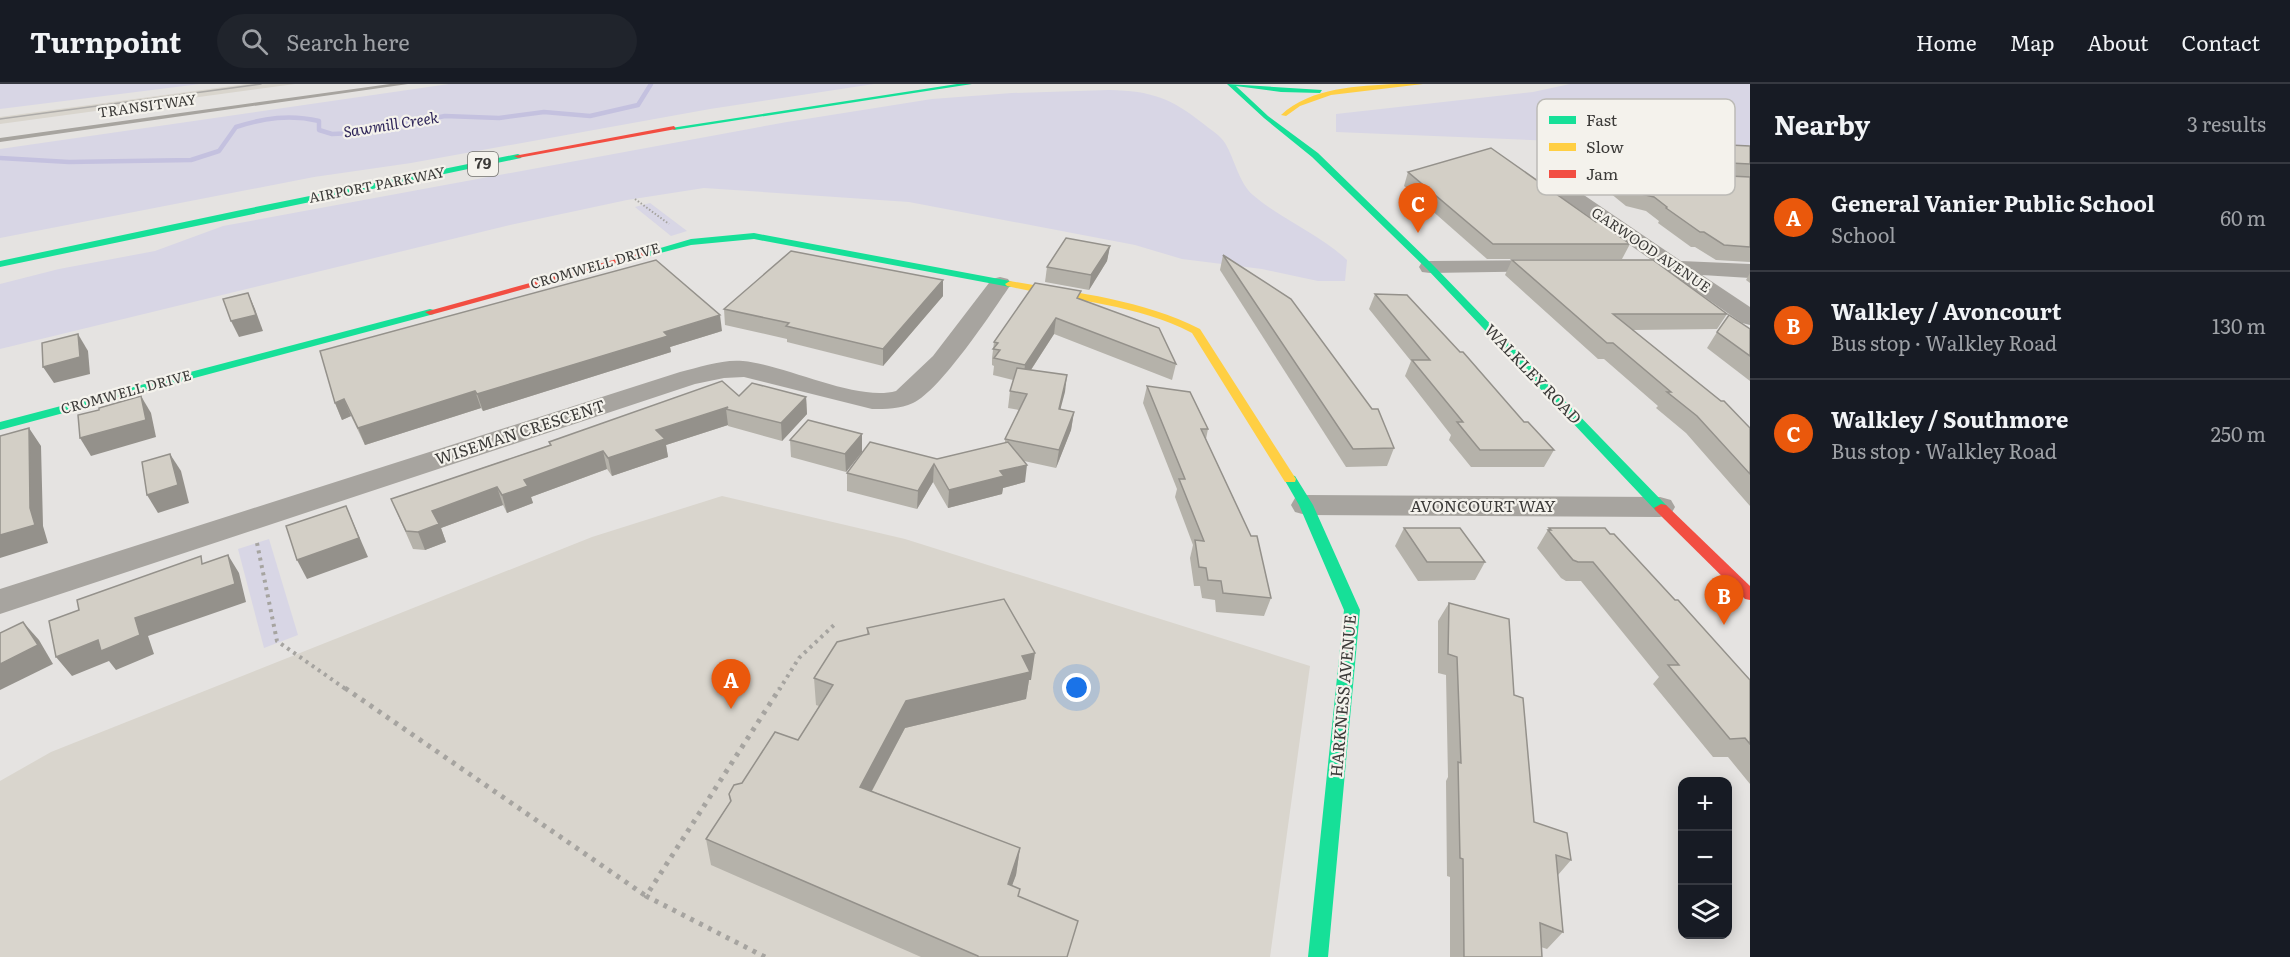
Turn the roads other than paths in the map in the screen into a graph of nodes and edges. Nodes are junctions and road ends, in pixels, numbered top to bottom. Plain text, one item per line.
1 (405, 84) edge
2 (969, 84) edge
3 (1230, 84) edge
4 (1236, 84) edge
5 (1420, 84) edge
6 (1256, 86) edge
7 (1349, 90) junction
8 (1284, 115) junction
9 (0, 140) edge
10 (1314, 156) junction
11 (1571, 195) edge
12 (0, 264) edge
13 (1567, 266) edge
14 (1430, 267) junction
15 (1639, 267) edge
16 (1675, 267) junction
17 (1750, 271) edge
18 (1000, 284) junction
19 (1750, 318) edge
20 (1197, 331) joint
21 (0, 426) edge
22 (1306, 505) junction
23 (1660, 507) junction
24 (1750, 595) edge
25 (0, 602) edge
26 (1318, 957) edge

1 - 9 lane, TRANSITWAY
2 - 12 main road, AIRPORT PARKWAY / 79
3 - 10 main road, WALKLEY ROAD
4 - 6 main road
5 - 7 main road
6 - 7 main road
6 - 8 main road, WALKLEY ROAD
7 - 8 main road
8 - 10 main road, WALKLEY ROAD
10 - 14 main road, WALKLEY ROAD
11 - 16 street, GARWOOD AVENUE
13 - 14 street
14 - 23 main road, WALKLEY ROAD
15 - 16 street
16 - 17 street
16 - 19 street, GARWOOD AVENUE
18 - 20 main road, CROMWELL DRIVE
18 - 21 main road, CROMWELL DRIVE
18 - 25 street, WISEMAN CRESCENT
20 - 22 main road, HARKNESS AVENUE
22 - 23 street, AVONCOURT WAY
22 - 26 main road, HARKNESS AVENUE
23 - 24 main road, WALKLEY ROAD

